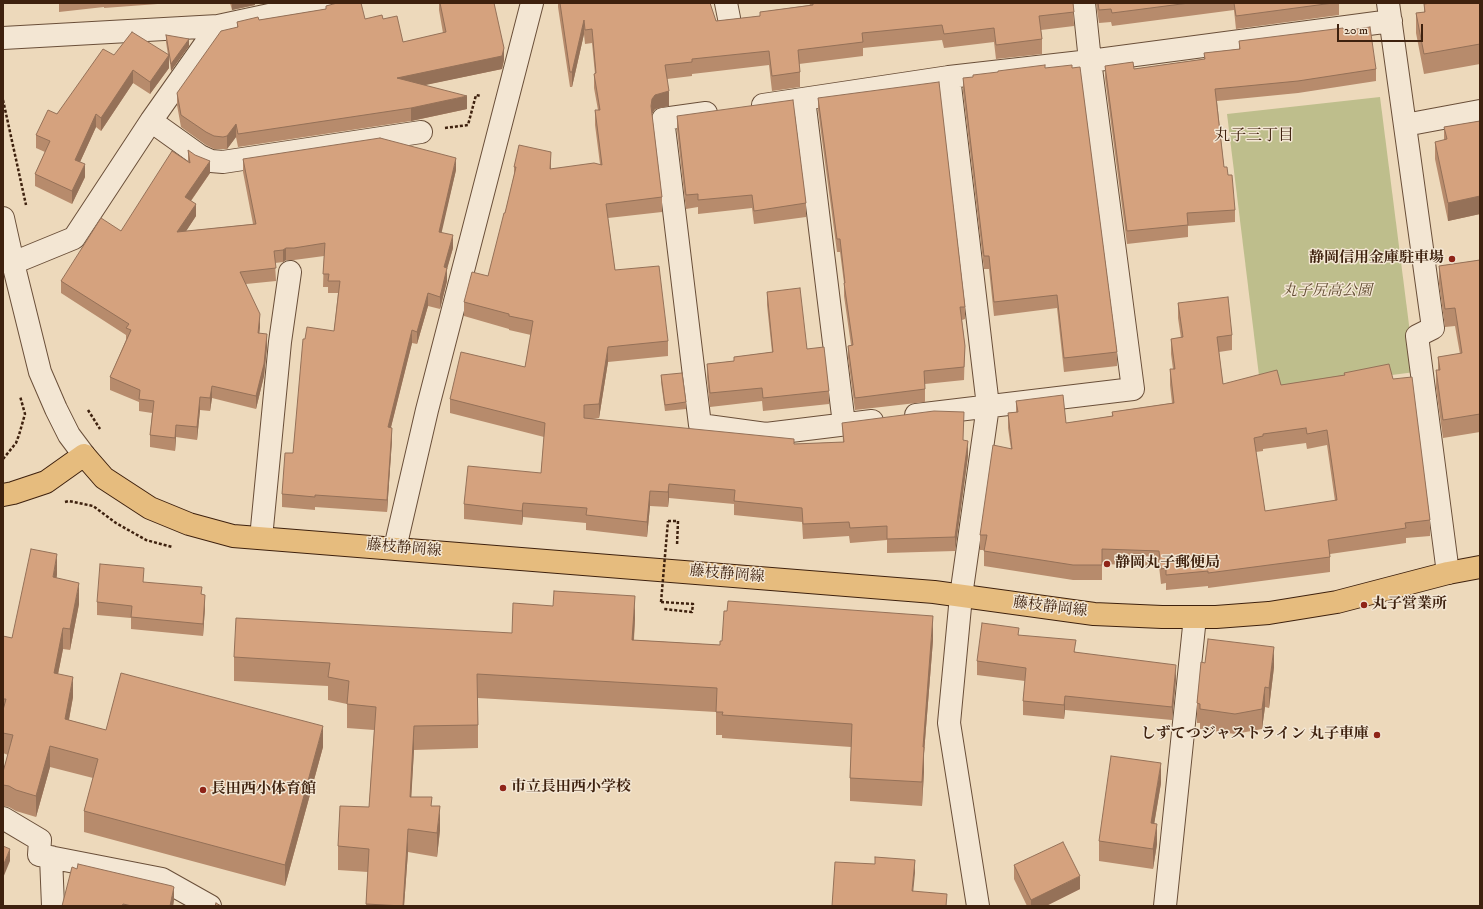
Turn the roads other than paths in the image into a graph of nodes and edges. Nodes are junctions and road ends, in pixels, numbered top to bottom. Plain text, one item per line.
1 (325, 3) edge
2 (532, 3) edge
3 (1084, 3) edge
4 (1389, 12) edge
5 (218, 26) junction
6 (3, 38) edge
7 (1090, 61) junction
8 (950, 77) junction
9 (804, 99) junction
10 (1480, 111) edge
11 (151, 120) junction
12 (1405, 125) junction
13 (421, 132) road end
14 (3, 218) edge
15 (13, 263) junction
16 (290, 272) dead end
17 (988, 406) junction
18 (844, 424) junction
19 (84, 455) junction
20 (3, 495) edge
21 (261, 538) junction
22 (395, 548) junction
23 (1480, 567) edge
24 (1448, 573) junction
25 (961, 596) junction
26 (1195, 617) junction
27 (3, 818) edge
28 (51, 857) junction
29 (53, 906) edge
30 (210, 906) edge
31 (978, 906) edge
32 (1165, 906) edge

1 - 5 street
2 - 22 street
3 - 7 street
4 - 7 street
4 - 12 street
5 - 6 street
5 - 11 street
7 - 8 street
7 - 17 street
8 - 9 street
8 - 17 street
9 - 18 street
9 - 18 street
10 - 12 street
11 - 13 street
11 - 15 street
12 - 24 street
14 - 15 street
15 - 19 street
16 - 21 street
17 - 18 street
17 - 25 street
19 - 20 main road
19 - 21 main road, 藤枝静岡線
21 - 22 main road, 藤枝静岡線
22 - 25 main road, 藤枝静岡線
23 - 24 main road, 藤枝静岡線
24 - 26 main road, 藤枝静岡線
25 - 26 main road, 藤枝静岡線
25 - 31 street
26 - 32 street
27 - 28 street
28 - 29 street
28 - 30 street

